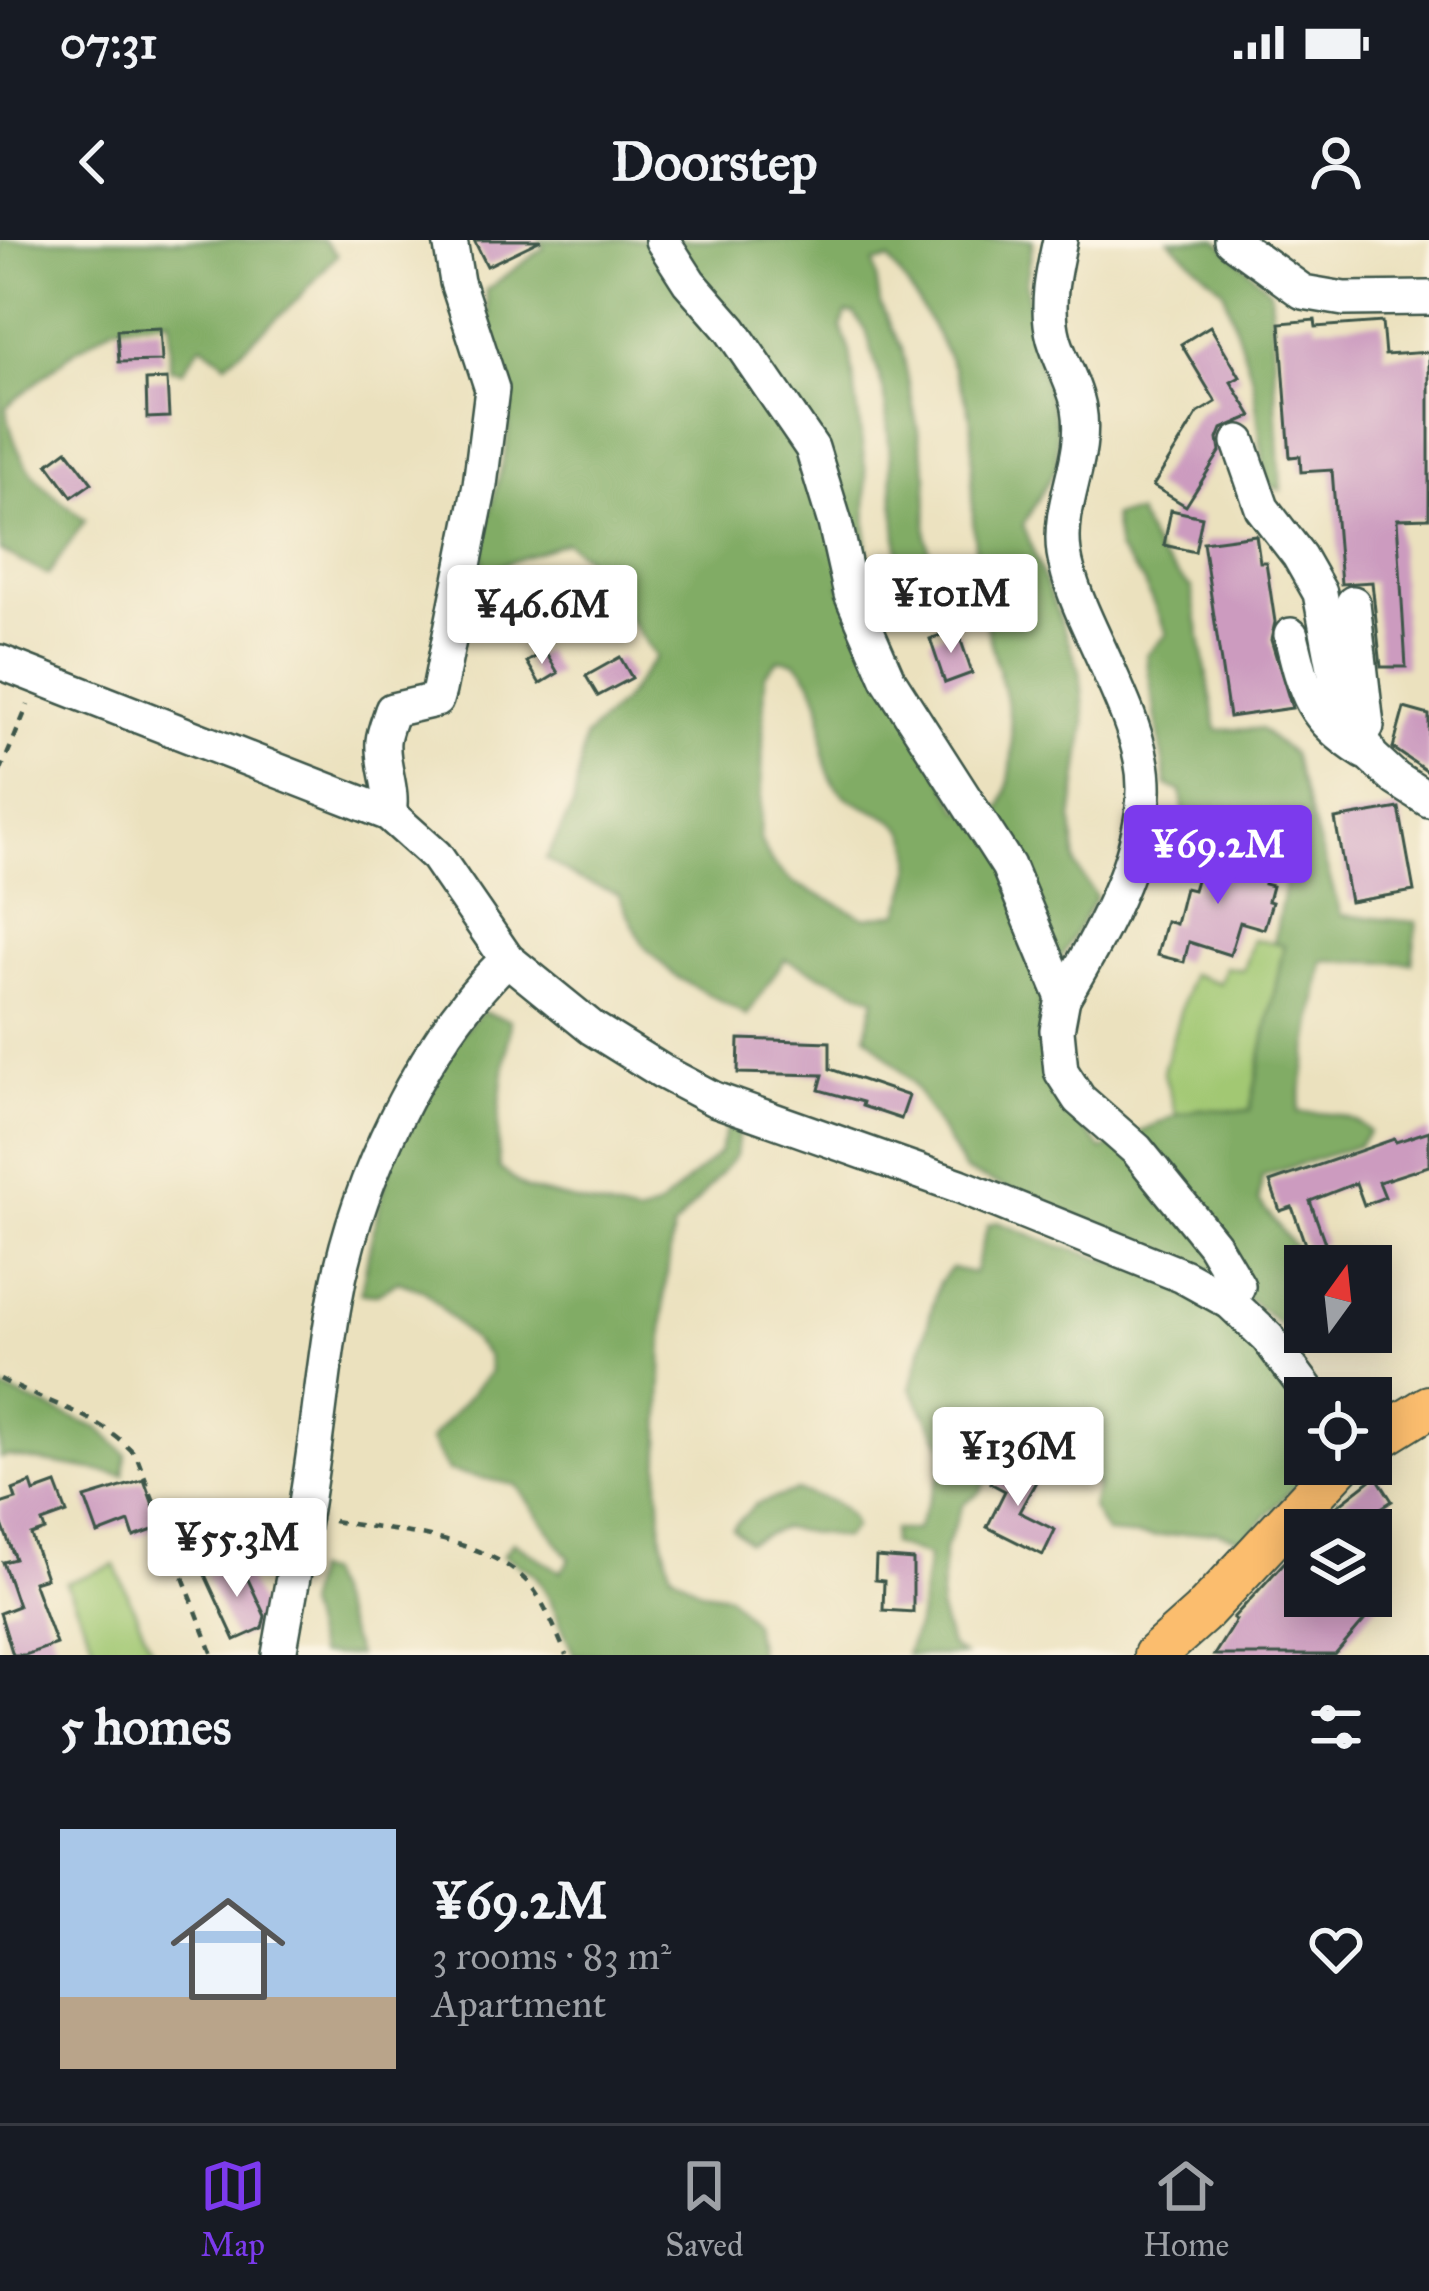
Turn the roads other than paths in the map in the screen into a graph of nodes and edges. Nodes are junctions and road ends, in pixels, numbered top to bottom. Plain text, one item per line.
1 (450, 240) edge
2 (662, 240) edge
3 (1060, 240) edge
4 (1231, 240) edge
5 (1429, 298) edge
6 (1240, 442) dead end
7 (1353, 603) dead end
8 (1291, 635) dead end
9 (0, 662) edge
10 (1371, 756) junction
11 (1429, 800) edge
12 (389, 814) junction
13 (507, 959) junction
14 (1063, 998) junction
15 (1230, 1302) junction
16 (1297, 1377) edge
17 (1429, 1407) edge
18 (1392, 1430) edge
19 (1321, 1485) edge
20 (279, 1655) edge
21 (1155, 1655) edge

1 - 12 street
2 - 14 street
3 - 14 street
4 - 5 street
6 - 10 street
7 - 10 street
8 - 10 street
9 - 12 street
10 - 11 street
12 - 13 street
13 - 15 street
13 - 20 street
14 - 15 street
15 - 16 street
17 - 18 main road
19 - 21 main road

